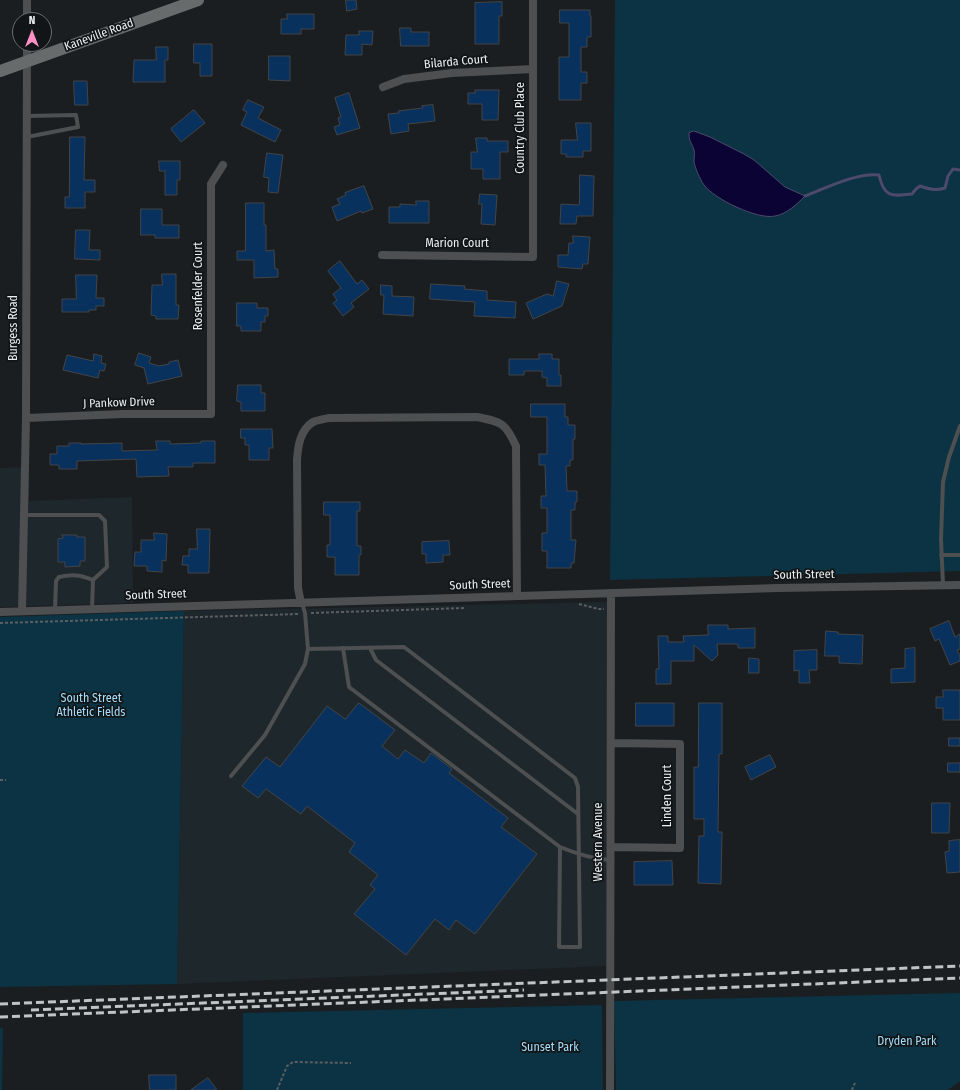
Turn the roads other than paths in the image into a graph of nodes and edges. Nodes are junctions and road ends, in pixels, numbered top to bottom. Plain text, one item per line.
1 (27, 0) edge
2 (198, 0) edge
3 (533, 0) edge
4 (27, 12) edge
5 (28, 52) edge
6 (28, 61) junction
7 (533, 69) junction
8 (0, 71) edge
9 (383, 87) dead end
10 (27, 116) junction
11 (27, 137) junction
12 (223, 165) dead end
13 (382, 255) dead end
14 (533, 257) joint
15 (211, 411) joint
16 (26, 418) junction
17 (960, 426) edge
18 (24, 515) junction
19 (941, 555) junction
20 (960, 555) edge
21 (93, 580) junction
22 (943, 586) junction
23 (960, 586) edge
24 (611, 593) junction
25 (517, 596) junction
26 (301, 603) junction
27 (92, 609) junction
28 (55, 610) junction
29 (22, 611) junction
30 (0, 612) edge
31 (343, 648) junction
32 (370, 648) junction
33 (308, 649) junction
34 (612, 743) junction
35 (231, 776) dead end
36 (578, 814) junction
37 (560, 847) junction
38 (611, 847) junction
39 (579, 855) junction
40 (611, 860) junction
41 (610, 1090) edge

1 - 4 street
2 - 6 main road, Kaneville Road
3 - 7 street, Country Club Place
5 - 6 street, Burgess Road
6 - 8 main road, Kaneville Road
6 - 10 street, Burgess Road
7 - 9 street, Bilarda Court
7 - 14 street, Country Club Place
10 - 11 street, Burgess Road
10 - 11 lane
11 - 16 street, Burgess Road
12 - 15 street, Rosenfelder Court
13 - 14 street, Marion Court
15 - 16 street, J Pankow Drive
16 - 18 street, Burgess Road
17 - 19 lane
18 - 21 lane
18 - 29 street, Burgess Road
19 - 20 lane
19 - 22 lane
21 - 27 lane
21 - 28 lane
22 - 23 street, South Street
22 - 24 street, South Street
24 - 25 street, South Street
24 - 34 street, Western Avenue
25 - 26 street, South Street
25 - 26 street
26 - 27 street, South Street
26 - 33 lane
27 - 28 street, South Street
28 - 29 street, South Street
29 - 30 street, South Street
31 - 32 lane
31 - 33 lane
31 - 37 lane
32 - 36 lane
32 - 36 lane
33 - 35 lane
34 - 38 street, Western Avenue
34 - 38 street, Linden Court
36 - 39 lane
37 - 39 lane
37 - 39 lane
38 - 40 street, Western Avenue
39 - 40 lane
40 - 41 street, Western Avenue

